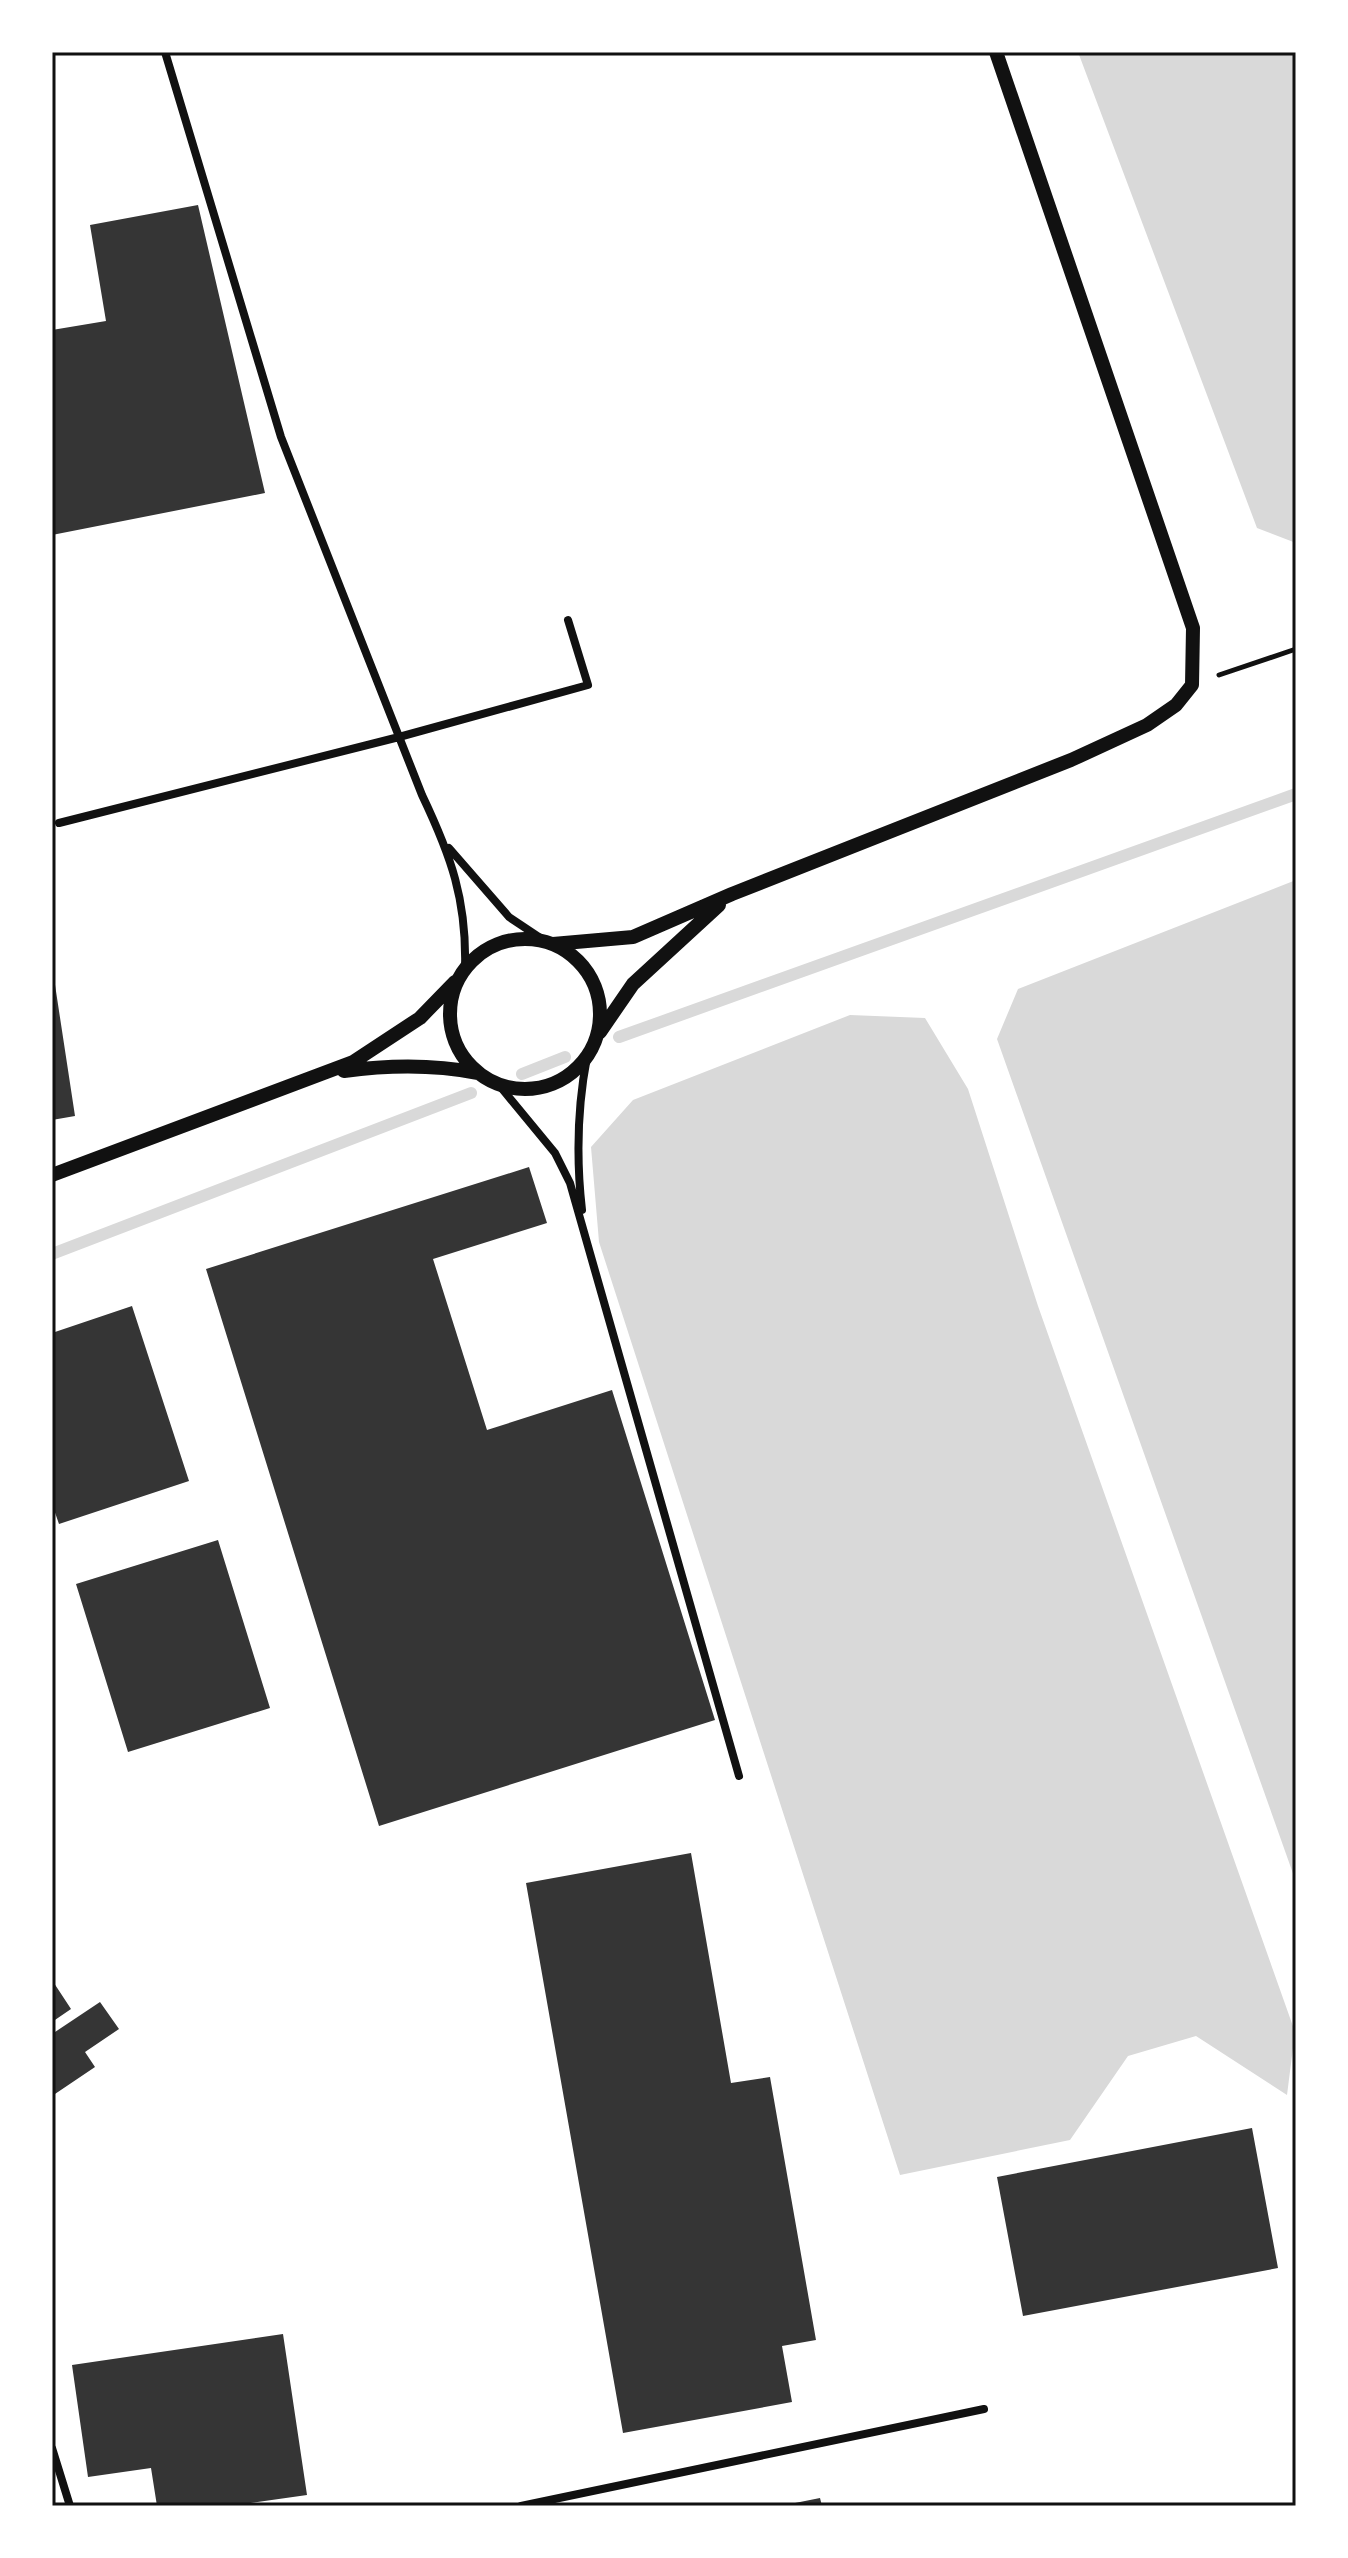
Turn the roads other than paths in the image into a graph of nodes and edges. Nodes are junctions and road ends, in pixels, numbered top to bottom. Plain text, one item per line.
1 (165, 52) edge
2 (996, 52) edge
3 (568, 620) dead end
4 (399, 737) junction
5 (59, 823) dead end
6 (446, 845) junction
7 (732, 894) junction
8 (547, 942) junction
9 (460, 975) junction
10 (598, 1035) junction
11 (587, 1057) junction
12 (477, 1073) junction
13 (312, 1078) junction
14 (499, 1085) junction
15 (52, 1175) edge
16 (585, 1234) junction
17 (739, 1776) dead end
18 (984, 2409) dead end
19 (52, 2448) edge
20 (70, 2506) edge
21 (521, 2506) edge

1 - 4 street
2 - 7 street
3 - 4 street
4 - 5 street
4 - 6 street
6 - 8 street
6 - 9 street
7 - 8 street
7 - 10 street
8 - 9 street
8 - 10 street
9 - 12 street
9 - 13 street
10 - 11 street
11 - 14 street
11 - 16 street
12 - 13 street
12 - 14 street
13 - 15 street
14 - 16 street
16 - 17 street
18 - 21 street
19 - 20 street

